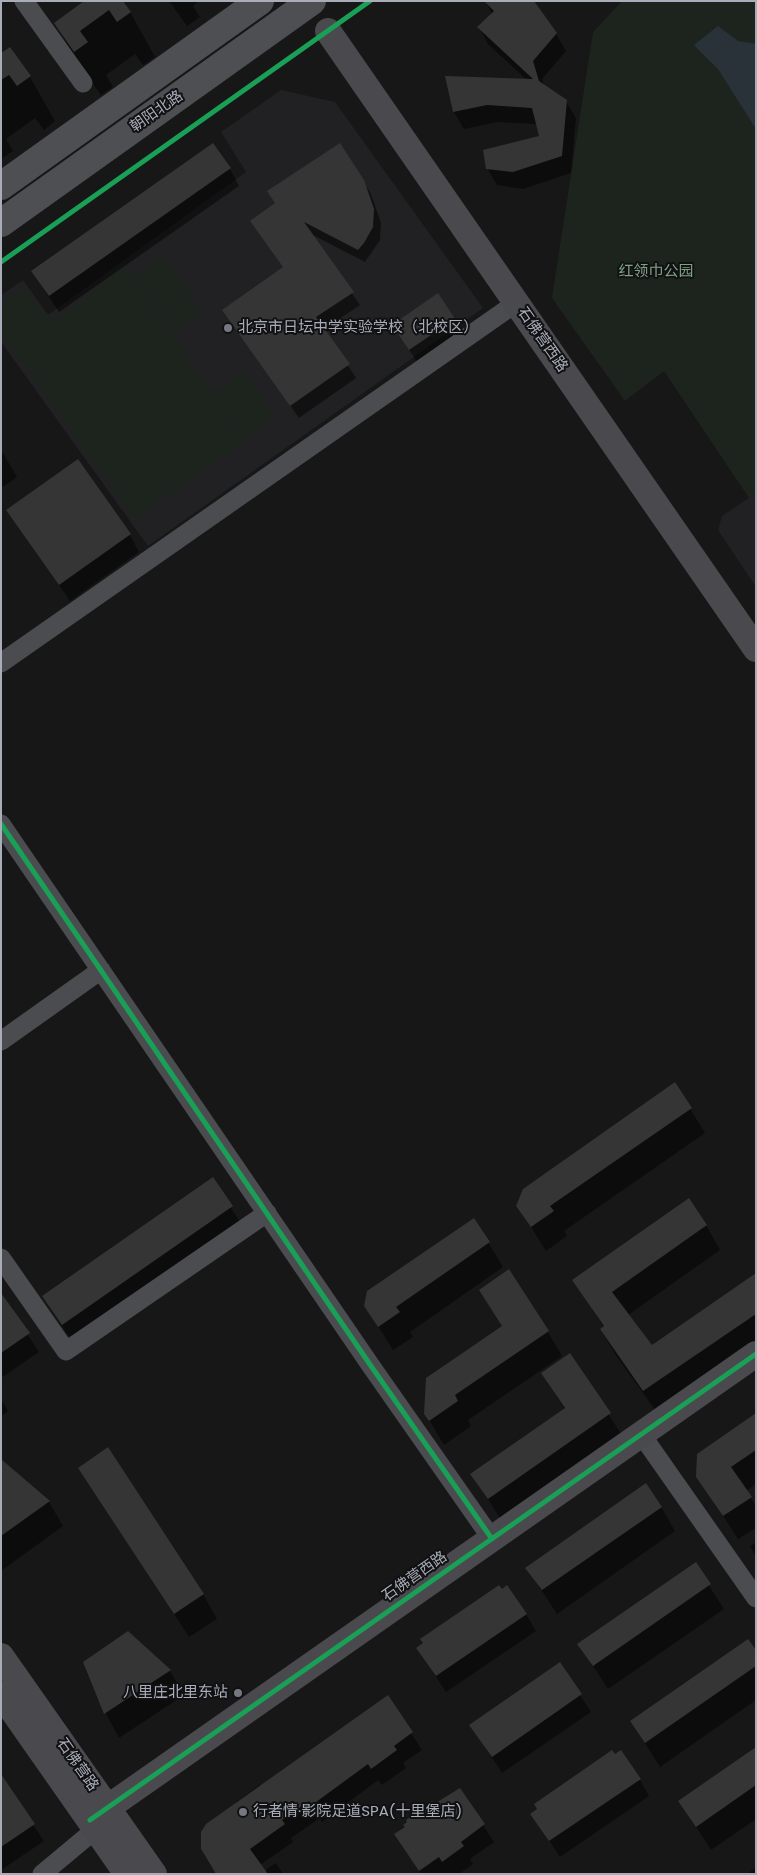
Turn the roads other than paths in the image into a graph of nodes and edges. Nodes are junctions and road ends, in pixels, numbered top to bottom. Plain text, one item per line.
1 (24, 1) edge
2 (260, 1) edge
3 (312, 1) edge
4 (328, 31) dead end
5 (83, 83) dead end
6 (1, 186) edge
7 (1, 223) edge
8 (516, 303) junction
9 (756, 649) edge
10 (1, 662) edge
11 (1, 824) edge
12 (101, 970) junction
13 (1, 1041) edge
14 (267, 1214) junction
15 (1, 1258) edge
16 (756, 1354) edge
17 (641, 1434) junction
18 (492, 1538) junction
19 (756, 1598) edge
20 (1, 1656) edge
21 (1, 1694) edge
22 (98, 1819) junction
23 (42, 1874) edge
24 (127, 1874) edge
25 (154, 1874) edge

1 - 5 street
2 - 6 main road, 朝阳北路
3 - 7 main road, 朝阳北路
4 - 8 street, 石佛营西路
8 - 9 street, 石佛营西路
8 - 10 street
11 - 12 street
12 - 13 street
12 - 14 street
14 - 15 street
14 - 18 street
16 - 17 street, 石佛营西路
17 - 18 street, 石佛营西路
17 - 19 street
18 - 22 street, 石佛营西路
20 - 22 street, 石佛营路
21 - 22 street, 石佛营路
22 - 23 street
22 - 24 street, 石佛营路
22 - 25 street, 石佛营路

